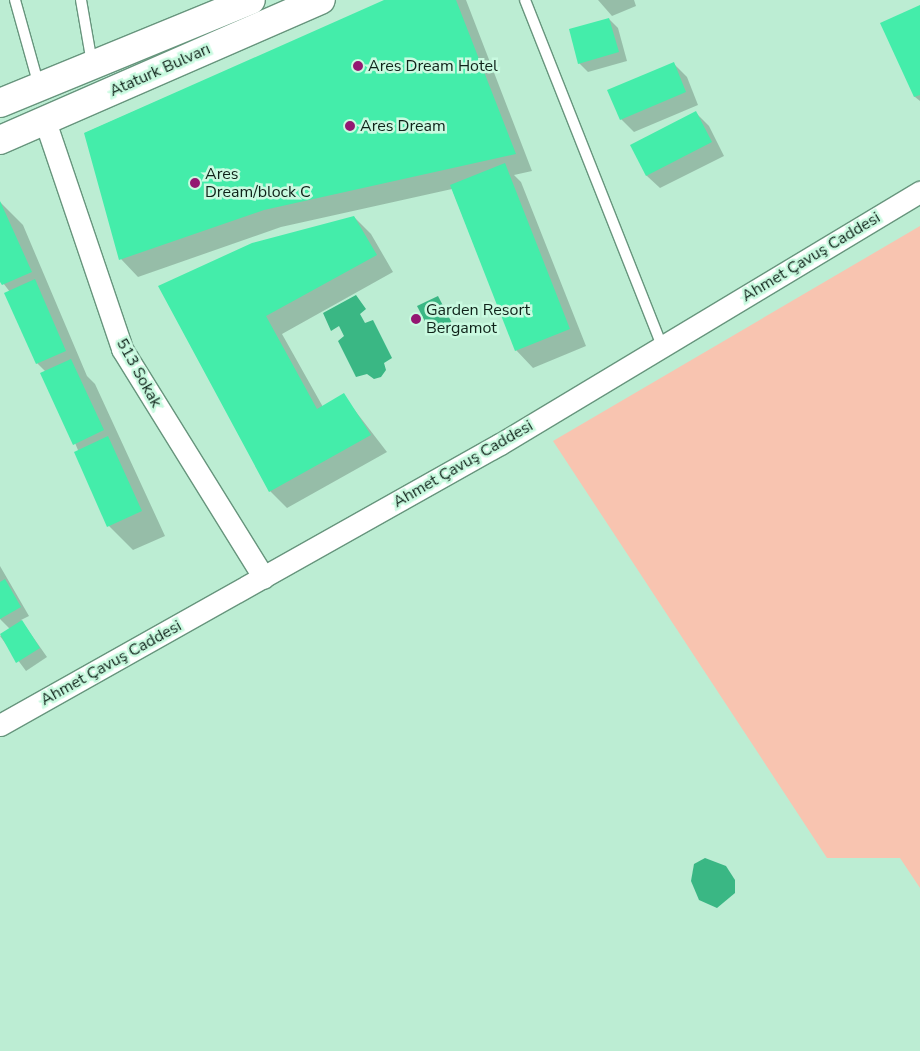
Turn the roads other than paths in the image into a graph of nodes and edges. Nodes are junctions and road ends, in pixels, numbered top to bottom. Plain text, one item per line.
1 (15, 0) edge
2 (80, 0) edge
3 (250, 0) edge
4 (321, 0) edge
5 (525, 0) edge
6 (92, 64) junction
7 (39, 87) junction
8 (0, 103) edge
9 (45, 120) junction
10 (0, 140) edge
11 (920, 192) edge
12 (662, 346) junction
13 (264, 578) junction
14 (0, 725) edge

1 - 7 lane
2 - 6 lane
3 - 6 main road, Ataturk Bulvarı
4 - 9 main road, Ataturk Bulvarı
5 - 12 lane
6 - 7 main road, Ataturk Bulvarı
7 - 8 main road, Ataturk Bulvarı
9 - 10 main road, Ataturk Bulvarı
9 - 13 street, 513 Sokak
11 - 12 street, Ahmet Çavuş Caddesi
12 - 13 street, Ahmet Çavuş Caddesi
13 - 14 street, Ahmet Çavuş Caddesi

